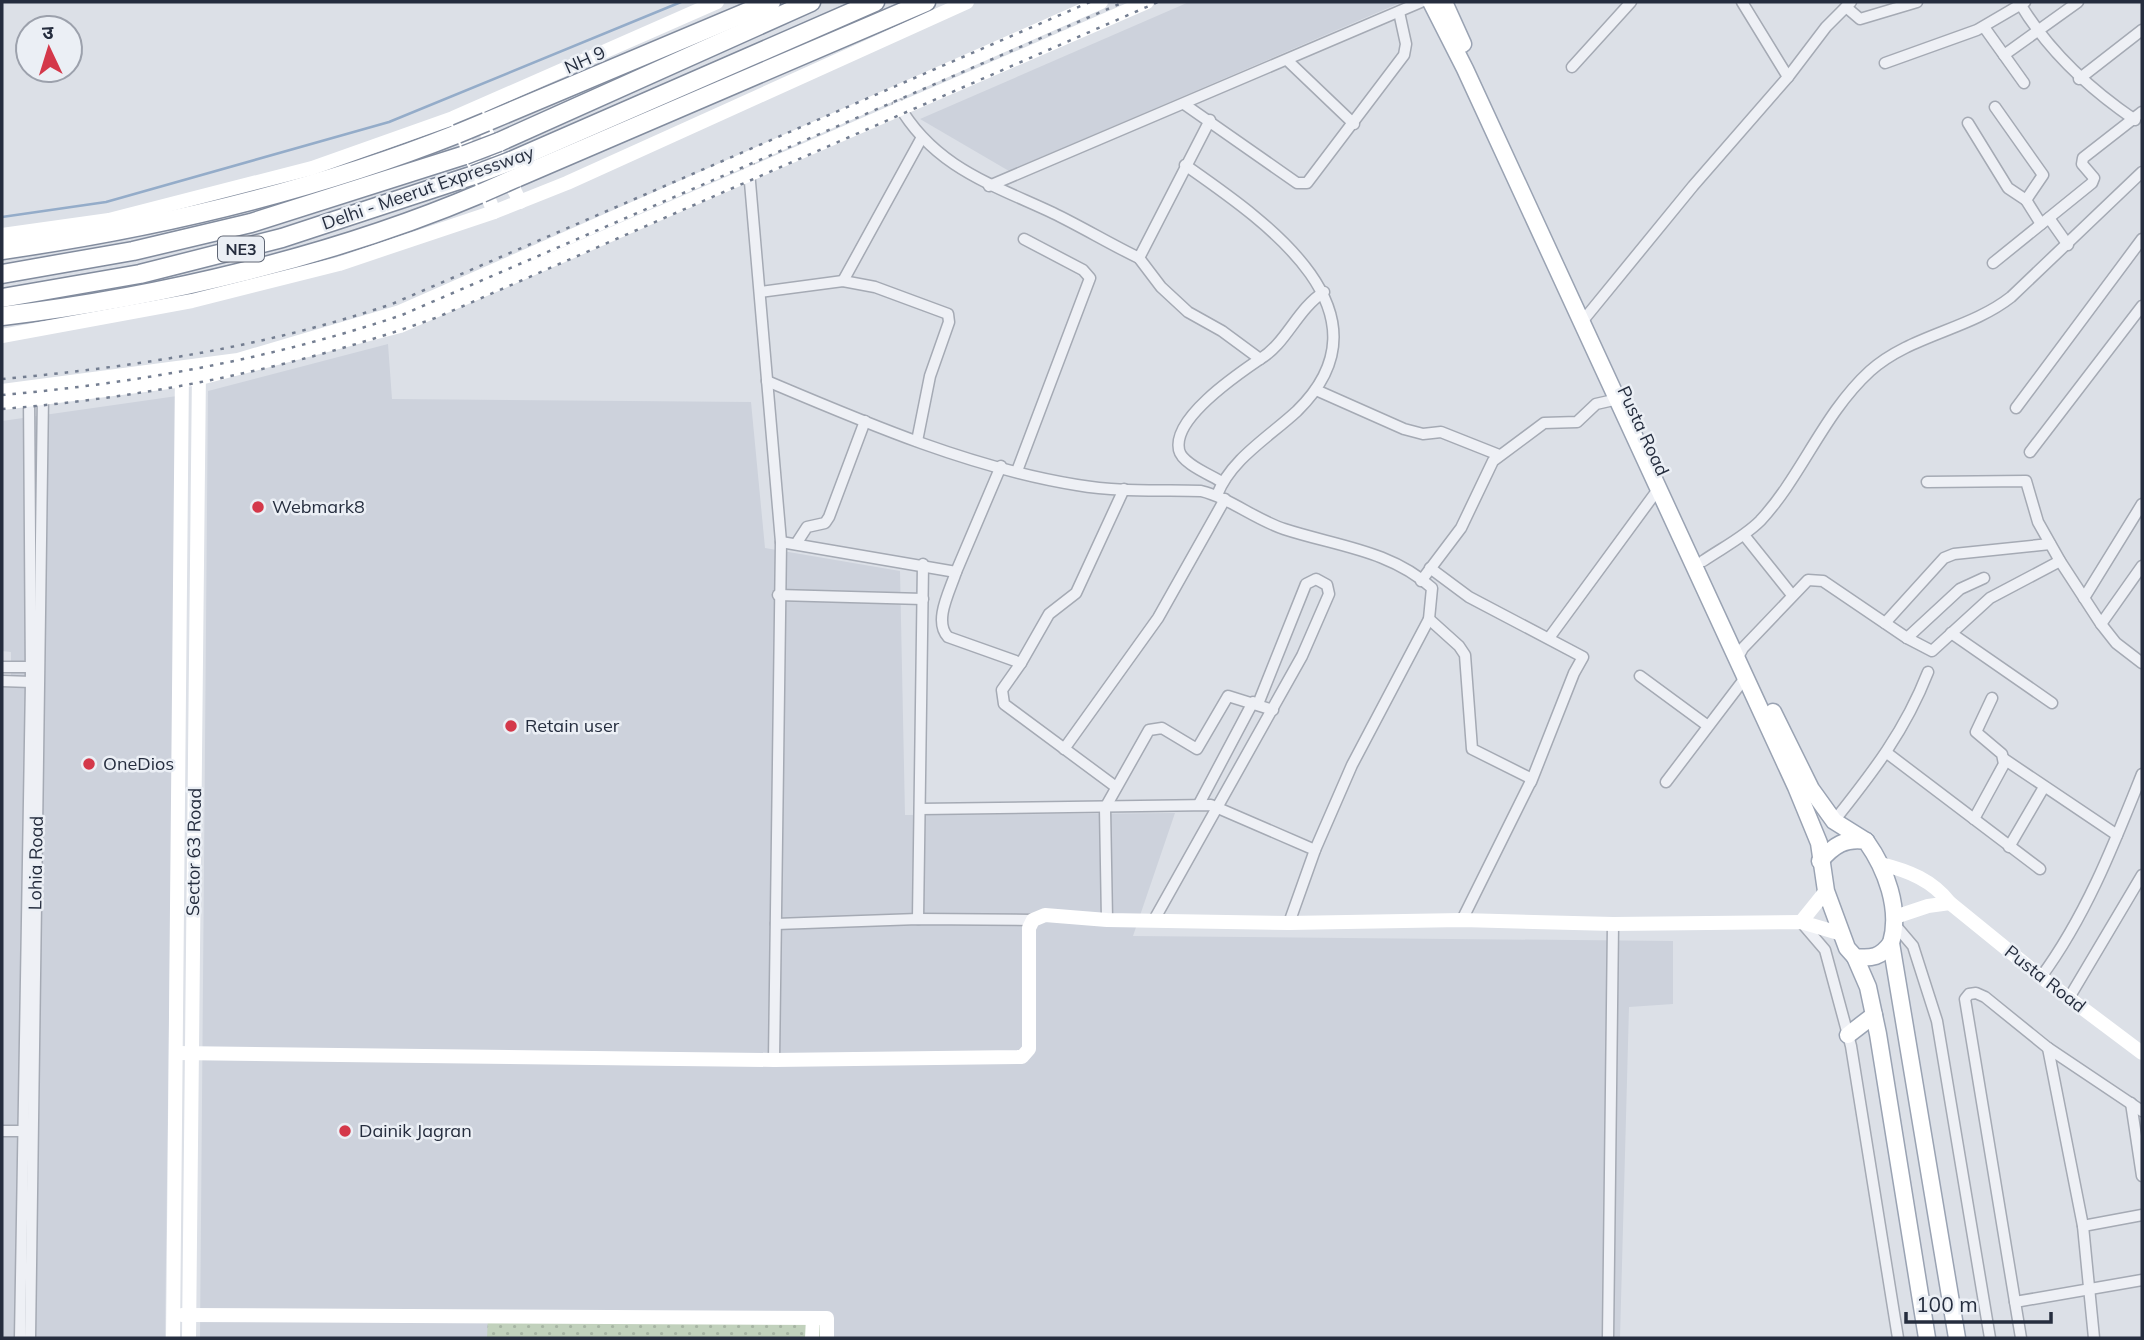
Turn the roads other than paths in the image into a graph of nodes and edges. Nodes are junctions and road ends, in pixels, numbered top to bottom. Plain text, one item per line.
1 (717, 2) edge
2 (771, 2) edge
3 (811, 2) edge
4 (875, 2) edge
5 (926, 2) edge
6 (967, 2) edge
7 (1101, 2) edge
8 (1147, 2) edge
9 (1421, 2) edge
10 (1431, 2) edge
11 (1444, 2) edge
12 (1630, 2) edge
13 (1742, 2) edge
14 (1917, 2) edge
15 (2078, 2) edge
16 (2022, 3) edge
17 (1849, 4) edge
18 (1399, 12) junction
19 (1984, 27) junction
20 (2142, 30) edge
21 (2038, 32) junction
22 (2004, 55) junction
23 (1287, 60) junction
24 (1885, 62) dead end
25 (1572, 67) dead end
26 (1788, 77) junction
27 (2079, 79) junction
28 (2024, 83) dead end
29 (892, 94) junction
30 (1184, 104) junction
31 (1995, 107) dead end
32 (901, 109) junction
33 (481, 115) junction
34 (2139, 116) edge
35 (1210, 120) junction
36 (1968, 122) dead end
37 (1354, 124) junction
38 (455, 126) junction
39 (921, 139) junction
40 (748, 159) junction
41 (1185, 165) junction
42 (513, 170) junction
43 (2142, 172) edge
44 (750, 176) junction
45 (989, 186) junction
46 (2026, 200) junction
47 (520, 202) junction
48 (494, 212) junction
49 (2045, 221) junction
50 (2, 235) edge
51 (1024, 239) dead end
52 (2142, 239) edge
53 (2068, 245) junction
54 (2, 250) edge
55 (1139, 258) junction
56 (1993, 263) dead end
57 (2, 274) edge
58 (842, 281) junction
59 (760, 292) junction
60 (1324, 292) junction
61 (2, 298) edge
62 (2142, 306) edge
63 (2, 316) edge
64 (1585, 319) junction
65 (2, 336) edge
66 (1260, 359) junction
67 (199, 372) junction
68 (183, 374) junction
69 (768, 381) junction
70 (1316, 390) junction
71 (2, 391) edge
72 (36, 394) junction
73 (1618, 399) junction
74 (2, 403) edge
75 (2016, 408) dead end
76 (865, 421) junction
77 (191, 427) junction
78 (917, 441) junction
79 (2030, 452) dead end
80 (1499, 456) junction
81 (1001, 466) junction
82 (1017, 471) junction
83 (1222, 482) junction
84 (1927, 482) dead end
85 (1659, 488) junction
86 (1125, 489) junction
87 (1221, 497) junction
88 (2142, 504) edge
89 (1744, 535) junction
90 (781, 542) junction
91 (796, 544) junction
92 (2050, 544) junction
93 (1703, 561) junction
94 (2060, 561) junction
95 (923, 564) junction
96 (2142, 566) edge
97 (1430, 568) junction
98 (956, 572) junction
99 (1984, 578) dead end
100 (1421, 580) junction
101 (778, 595) junction
102 (1792, 595) junction
103 (2084, 598) junction
104 (923, 599) junction
105 (1429, 619) junction
106 (1885, 623) junction
107 (2101, 624) junction
108 (1951, 633) junction
109 (1549, 638) junction
110 (1907, 638) junction
111 (2142, 646) edge
112 (1740, 653) junction
113 (2139, 660) edge
114 (1021, 663) junction
115 (2, 667) edge
116 (31, 667) junction
117 (1928, 672) dead end
118 (1640, 676) dead end
119 (1745, 678) junction
120 (2, 681) edge
121 (31, 682) junction
122 (1992, 698) dead end
123 (1255, 703) junction
124 (2052, 703) dead end
125 (1273, 710) junction
126 (1709, 726) junction
127 (1064, 749) junction
128 (1887, 753) junction
129 (2004, 759) junction
130 (2142, 774) edge
131 (1666, 782) dead end
132 (1530, 783) junction
133 (1116, 787) junction
134 (2044, 787) junction
135 (1199, 804) junction
136 (1105, 808) junction
137 (1220, 808) junction
138 (920, 809) junction
139 (1974, 819) junction
140 (1834, 821) junction
141 (2117, 835) junction
142 (1866, 841) junction
143 (2009, 847) junction
144 (1315, 849) junction
145 (1820, 861) junction
146 (1881, 864) junction
147 (2040, 869) dead end
148 (2142, 875) edge
149 (1826, 891) junction
150 (1950, 903) junction
151 (918, 919) junction
152 (1032, 920) junction
153 (1107, 920) junction
154 (1154, 920) junction
155 (1462, 920) junction
156 (1801, 922) junction
157 (1895, 922) junction
158 (1289, 923) junction
159 (776, 924) junction
160 (1613, 924) junction
161 (1842, 934) junction
162 (1891, 943) junction
163 (1855, 957) junction
164 (1917, 957) junction
165 (2041, 977) junction
166 (2069, 998) junction
167 (1874, 1015) junction
168 (1848, 1035) junction
169 (2048, 1048) junction
170 (176, 1053) junction
171 (192, 1053) junction
172 (2142, 1053) edge
173 (774, 1060) junction
174 (2132, 1103) junction
175 (2142, 1111) edge
176 (2, 1131) edge
177 (24, 1131) junction
178 (2142, 1176) edge
179 (2142, 1215) edge
180 (2082, 1226) junction
181 (2142, 1280) edge
182 (2087, 1291) junction
183 (2015, 1302) junction
184 (173, 1315) junction
185 (189, 1315) junction
186 (820, 1318) junction
187 (20, 1338) edge
188 (30, 1338) edge
189 (173, 1338) edge
190 (189, 1338) edge
191 (813, 1338) edge
192 (827, 1338) edge
193 (1608, 1338) edge
194 (1898, 1338) edge
195 (1927, 1338) edge
196 (1957, 1338) edge
197 (1990, 1338) edge
198 (2021, 1338) edge
199 (2094, 1338) edge

1 - 33 street, NH 9
2 - 33 highway
3 - 57 highway, Delhi - Meerut Expressway / NE3, bridge
4 - 42 highway, Delhi - Meerut Expressway / NE3
5 - 42 highway
6 - 47 street
7 - 29 street
8 - 32 street
9 - 18 street
10 - 64 main road, Pusta Road
11 - 64 main road, Pusta Road
12 - 25 street
13 - 26 street
14 - 17 street
15 - 21 street
16 - 19 street
16 - 21 street
17 - 26 street
18 - 23 street
18 - 37 street
19 - 22 street
19 - 24 street
20 - 27 street
21 - 22 street
21 - 27 street
22 - 28 street
23 - 30 street
23 - 37 street
26 - 64 street
27 - 34 street
29 - 32 street
29 - 40 street
30 - 35 street
30 - 45 street
31 - 46 street
32 - 39 street
32 - 44 street
33 - 38 highway, bridge
33 - 47 street
34 - 49 street
35 - 37 street
35 - 41 street
36 - 46 street
38 - 48 street
38 - 50 street
38 - 54 highway
39 - 45 street
39 - 58 street
40 - 44 street
40 - 67 street
41 - 55 street
41 - 60 street
42 - 61 highway, Delhi - Meerut Expressway / NE3, bridge
42 - 63 highway, bridge
43 - 53 street
44 - 59 street
44 - 67 street
45 - 55 street
46 - 49 street
47 - 48 street
48 - 65 street
49 - 53 street
49 - 56 street
51 - 82 street
52 - 75 street
53 - 89 street
55 - 66 street
58 - 59 street
58 - 78 street
59 - 69 street
60 - 66 street
60 - 70 street
62 - 79 street
64 - 73 main road, Pusta Road
64 - 93 main road, Pusta Road
66 - 83 street
67 - 68 street
67 - 77 street, Sector 63 Road
68 - 72 street
68 - 77 street, Sector 63 Road
69 - 76 street
69 - 90 street
70 - 80 street
70 - 83 street
71 - 72 street
72 - 74 street
72 - 116 street, Lohia Road
72 - 188 street, Lohia Road
73 - 80 street
73 - 85 main road, Pusta Road
76 - 78 street
76 - 91 street
77 - 170 street, Sector 63 Road
77 - 171 street, Sector 63 Road
78 - 81 street
80 - 97 street
81 - 82 street
81 - 98 street
82 - 86 street
83 - 87 street
84 - 92 street
85 - 109 street
85 - 112 main road, Pusta Road
86 - 87 street
86 - 114 street
87 - 100 street
87 - 127 street
88 - 103 street
89 - 93 street
89 - 102 street
90 - 91 street
90 - 101 street
91 - 95 street
92 - 94 street
92 - 106 street
93 - 112 main road, Pusta Road
94 - 103 street
94 - 108 street
95 - 98 street
95 - 104 street
96 - 107 street
97 - 100 street
97 - 109 street
98 - 114 street
99 - 110 street
100 - 105 street
101 - 104 street
101 - 159 street
102 - 106 street
102 - 112 street
103 - 107 street
104 - 138 street
105 - 132 street
105 - 144 street
106 - 110 street
107 - 113 street
108 - 110 street
108 - 124 street
109 - 132 street
111 - 113 street
112 - 119 main road, Pusta Road
112 - 140 main road, Pusta Road
114 - 127 street
115 - 116 street
116 - 121 street, Lohia Road
117 - 128 street
118 - 126 street
119 - 126 street
119 - 145 main road, Pusta Road
120 - 121 street
121 - 177 street, Lohia Road
122 - 129 street
123 - 125 street
123 - 125 street
123 - 133 street
123 - 135 street
125 - 137 street
126 - 131 street
127 - 133 street
128 - 139 street
128 - 140 street
129 - 134 street
129 - 139 street
130 - 141 street
132 - 155 street
133 - 136 street
134 - 141 street
134 - 143 street
135 - 136 street
135 - 137 street
136 - 138 street
136 - 153 street
137 - 144 street
137 - 154 street
138 - 151 street
139 - 143 street
140 - 142 main road, Pusta Road
141 - 165 street
142 - 145 main road
142 - 146 main road
143 - 147 street
144 - 158 street
145 - 149 main road, Pusta Road
146 - 150 street, Pusta Road
146 - 157 main road
148 - 166 street
149 - 156 street
149 - 161 main road, Pusta Road
150 - 157 street
150 - 165 street, Pusta Road
151 - 152 street
151 - 159 street
152 - 153 street
152 - 173 street
153 - 154 street
154 - 158 street
155 - 158 street
155 - 160 street
156 - 160 street
156 - 161 street
156 - 168 street
157 - 162 main road
157 - 164 street
159 - 173 street
160 - 193 street
161 - 163 main road, Pusta Road
162 - 163 main road
162 - 164 street
162 - 196 main road
163 - 167 main road, Pusta Road
164 - 197 street
165 - 166 street, Pusta Road
166 - 172 street, Pusta Road
167 - 168 main road
167 - 195 main road, Pusta Road
168 - 194 street
169 - 174 street
169 - 180 street
169 - 183 street
170 - 171 street
170 - 184 street, Sector 63 Road
171 - 173 street
171 - 185 street, Sector 63 Road
174 - 175 street
174 - 178 street
176 - 177 street
177 - 187 street, Lohia Road
179 - 180 street
180 - 182 street
181 - 182 street
182 - 183 street
182 - 199 street
183 - 198 street
184 - 185 street
184 - 189 street, Sector 63 Road
185 - 186 street
185 - 190 street, Sector 63 Road
186 - 191 street
186 - 192 street

